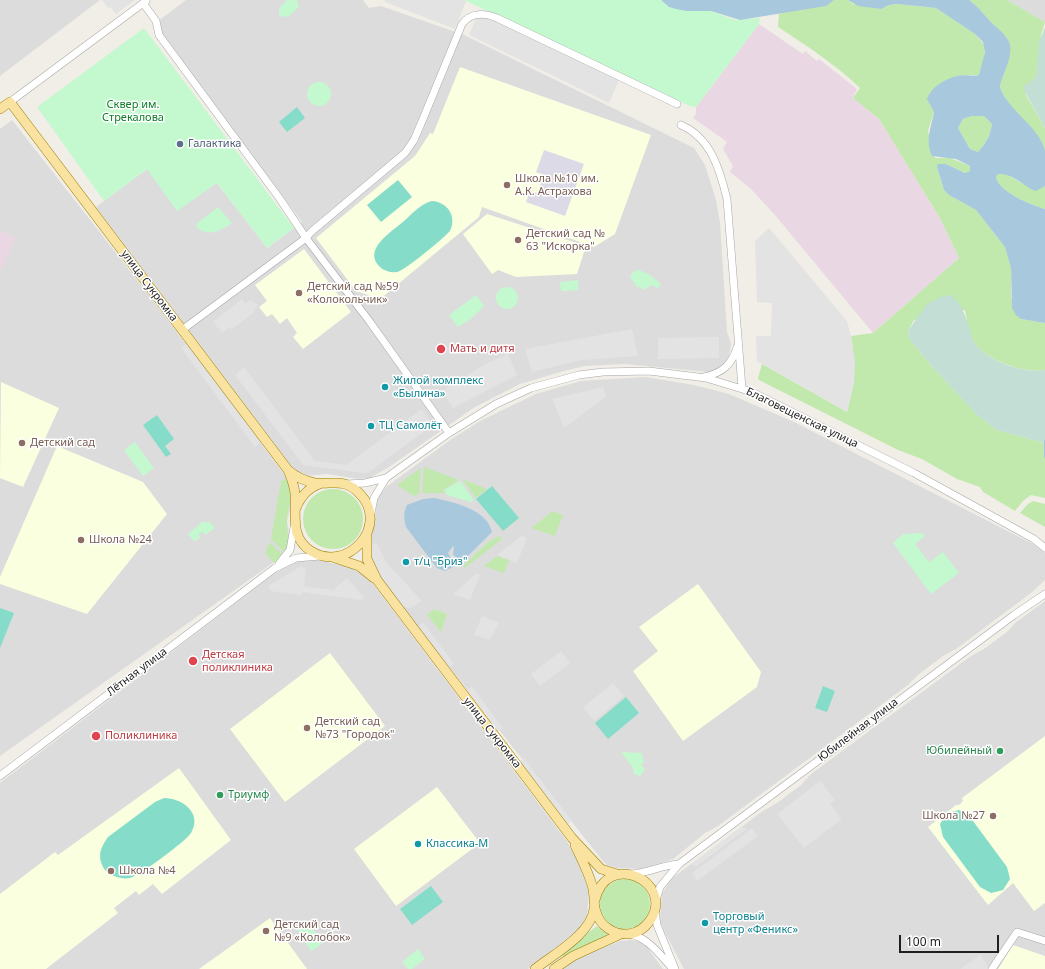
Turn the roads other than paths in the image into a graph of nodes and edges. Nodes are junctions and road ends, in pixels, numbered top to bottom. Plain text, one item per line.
1 (145, 1) edge
2 (10, 102) junction
3 (677, 104) dead end
4 (0, 109) edge
5 (682, 125) dead end
6 (306, 238) junction
7 (182, 330) junction
8 (738, 338) junction
9 (702, 378) junction
10 (742, 388) junction
11 (449, 433) junction
12 (288, 470) junction
13 (386, 478) junction
14 (325, 482) junction
15 (344, 484) junction
16 (370, 517) junction
17 (294, 520) junction
18 (367, 535) junction
19 (1034, 539) junction
20 (1045, 542) edge
21 (1045, 548) edge
22 (327, 557) junction
23 (274, 568) junction
24 (377, 580) junction
25 (1045, 591) edge
26 (1042, 596) edge
27 (0, 776) edge
28 (572, 838) junction
29 (679, 864) junction
30 (617, 874) junction
31 (629, 874) junction
32 (595, 902) junction
33 (655, 905) junction
34 (624, 934) junction
35 (1045, 941) edge
36 (535, 969) edge
37 (554, 969) edge
38 (674, 969) edge
39 (992, 969) edge

1 - 2 street
1 - 6 street
2 - 4 main road
2 - 7 main road, улица Сукромка
3 - 6 street
5 - 8 street
6 - 7 street
6 - 11 street
7 - 12 main road, улица Сукромка
8 - 9 street
8 - 10 street
9 - 10 street, Благовещенская улица
9 - 11 street, Благовещенская улица
10 - 19 street, Благовещенская улица
11 - 13 street, Благовещенская улица
12 - 14 main road
12 - 17 main road
13 - 15 street
13 - 16 street
14 - 15 main road
14 - 17 main road
15 - 16 main road
16 - 18 main road
17 - 22 main road
17 - 23 street
18 - 22 main road
18 - 24 main road, улица Сукромка
19 - 20 street
19 - 21 street
22 - 23 street
22 - 24 main road, улица Сукромка
23 - 27 street, Лётная улица
24 - 28 main road, улица Сукромка
25 - 26 street, Юбилейная улица
26 - 29 street, Юбилейная улица
28 - 30 main road, улица Сукромка
28 - 32 main road
29 - 31 street, Юбилейная улица
29 - 33 street, Юбилейная улица
30 - 31 main road
30 - 32 main road
31 - 33 main road
32 - 34 main road
32 - 36 main road
33 - 34 main road
33 - 38 street
34 - 37 main road
34 - 38 street
35 - 39 street

